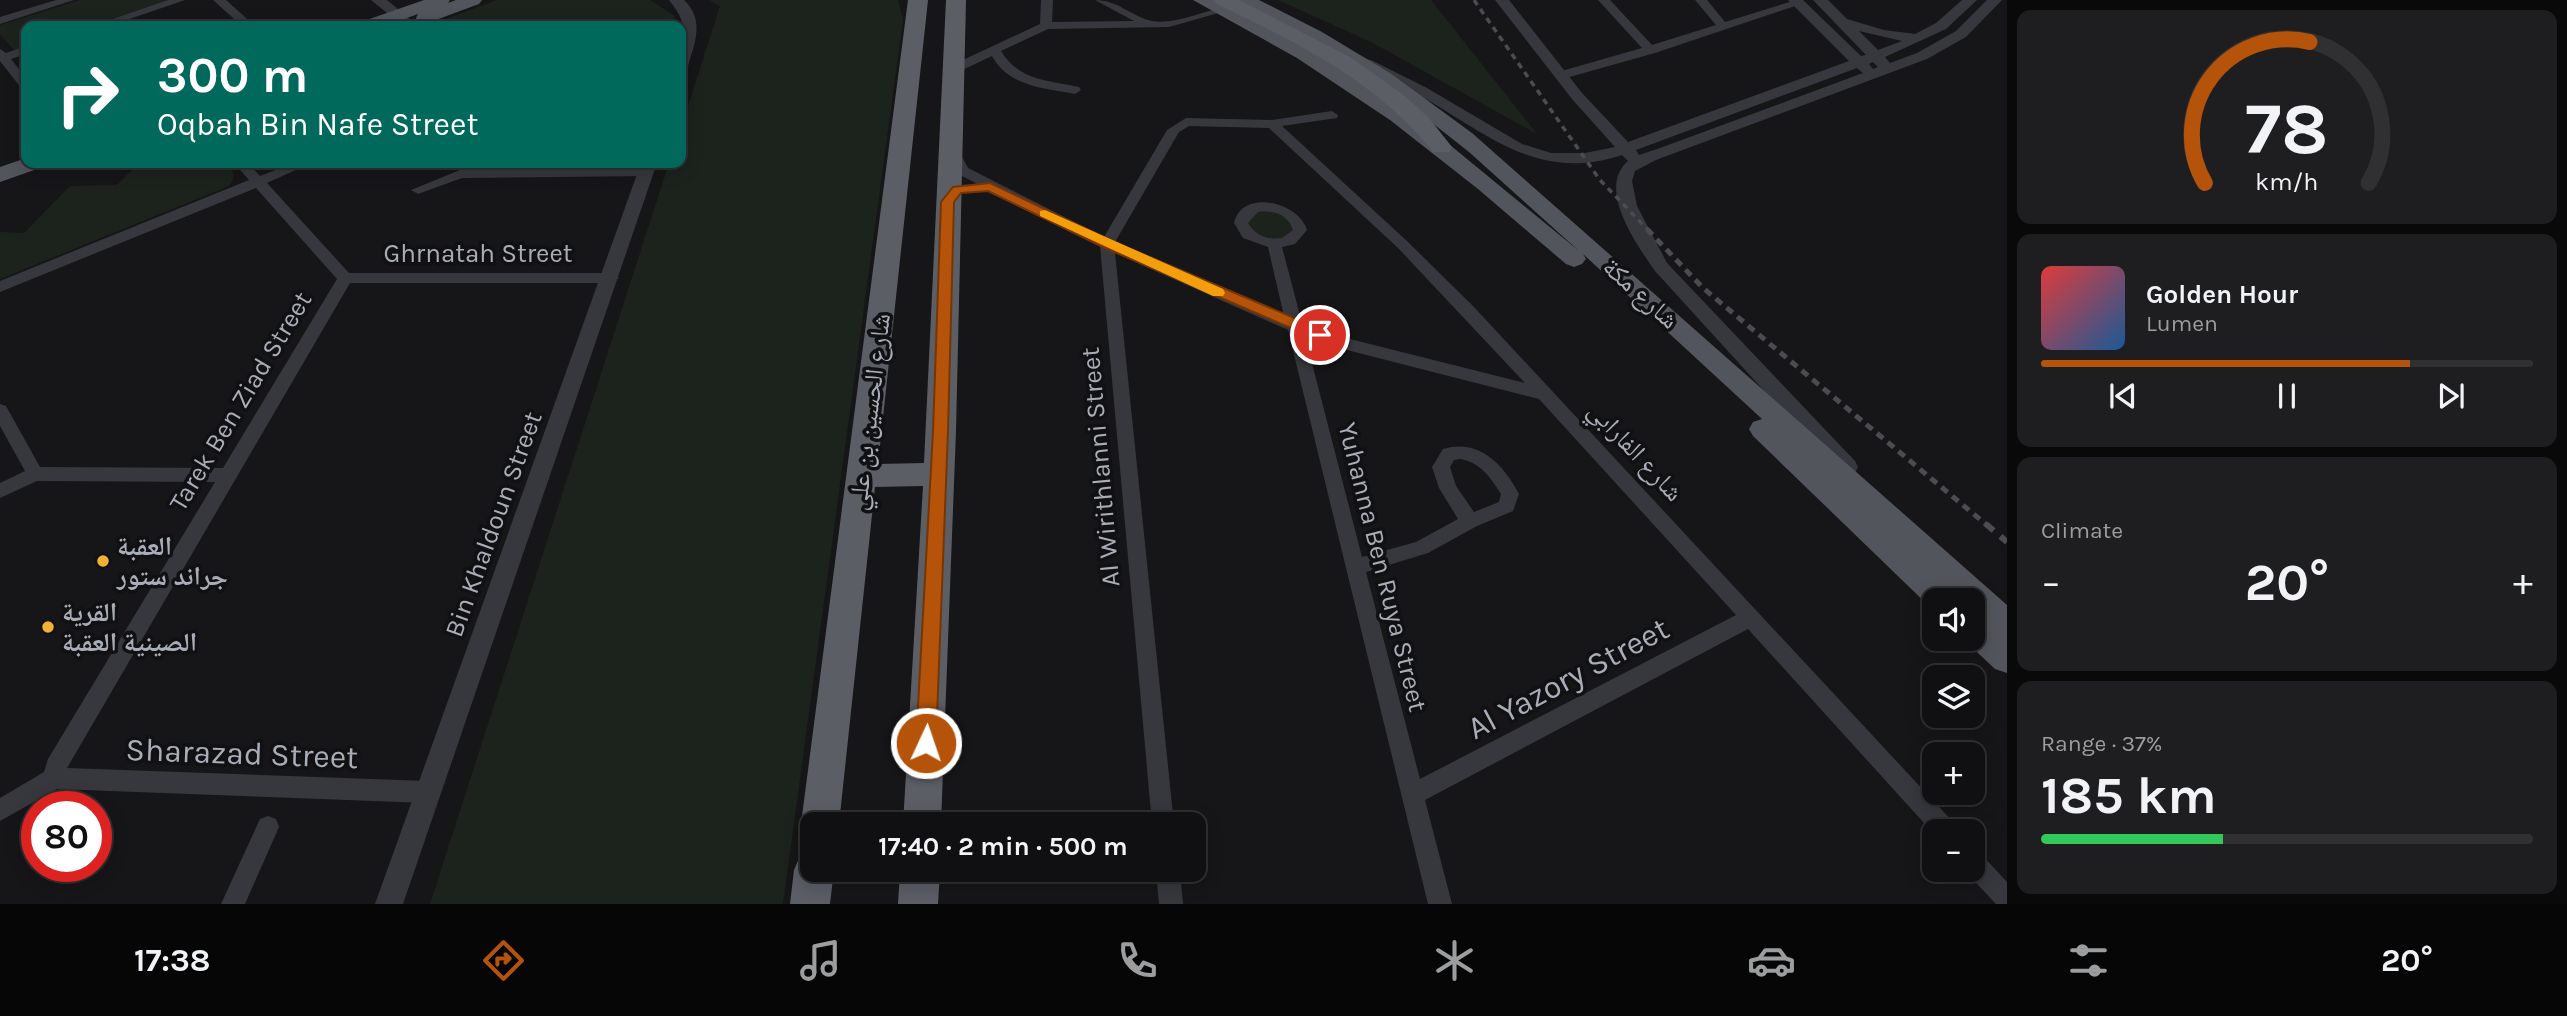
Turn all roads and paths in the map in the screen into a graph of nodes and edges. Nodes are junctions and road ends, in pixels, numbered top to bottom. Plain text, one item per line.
1 (68, 0) edge
2 (179, 0) edge
3 (219, 0) edge
4 (378, 0) edge
5 (441, 0) edge
6 (472, 0) edge
7 (676, 0) edge
8 (918, 0) edge
9 (956, 0) edge
10 (1047, 0) edge
11 (1101, 0) edge
12 (1202, 0) edge
13 (1502, 0) edge
14 (1604, 0) edge
15 (1702, 0) edge
16 (1820, 0) edge
17 (1970, 0) edge
18 (1995, 0) edge
19 (1796, 1) edge
20 (1231, 3) edge
21 (0, 21) edge
22 (114, 21) edge
23 (243, 21) edge
24 (402, 21) edge
25 (405, 21) edge
26 (406, 21) edge
27 (1842, 22) junction
28 (1150, 24) junction
29 (1722, 25) junction
30 (1046, 26) junction
31 (1918, 38) junction
32 (954, 39) junction
33 (686, 48) edge
34 (1651, 50) junction
35 (21, 51) edge
36 (990, 54) junction
37 (2, 55) edge
38 (1875, 55) junction
39 (1353, 57) junction
40 (1858, 63) junction
41 (954, 69) junction
42 (1888, 69) junction
43 (1871, 74) junction
44 (1562, 75) junction
45 (21, 80) edge
46 (1075, 90) dead end
47 (1332, 115) dead end
48 (1272, 124) junction
49 (950, 147) junction
50 (21, 152) edge
51 (1625, 159) junction
52 (0, 160) edge
53 (21, 167) edge
54 (246, 168) edge
55 (292, 168) edge
56 (648, 168) edge
57 (0, 175) edge
58 (259, 182) junction
59 (990, 187) junction
60 (418, 190) dead end
61 (947, 202) junction
62 (1274, 243) dead end
63 (1107, 244) junction
64 (345, 278) junction
65 (611, 278) junction
66 (0, 287) edge
67 (1296, 327) junction
68 (1545, 394) junction
69 (0, 410) edge
70 (35, 474) junction
71 (939, 474) junction
72 (229, 475) junction
73 (861, 475) junction
74 (0, 491) edge
75 (1470, 521) dead end
76 (1893, 521) junction
77 (1355, 567) junction
78 (1930, 588) edge
79 (1751, 617) junction
80 (2007, 625) edge
81 (1985, 639) edge
82 (2007, 659) edge
83 (54, 778) junction
84 (427, 792) junction
85 (1414, 794) junction
86 (0, 810) edge
87 (821, 812) edge
88 (923, 812) edge
89 (1162, 812) edge
90 (1935, 819) edge
91 (268, 827) dead end
92 (1985, 874) edge
93 (813, 882) edge
94 (919, 882) edge
95 (1169, 882) edge
96 (2007, 899) edge
97 (233, 904) edge
98 (389, 904) edge
99 (810, 904) edge
100 (918, 904) edge
101 (1171, 904) edge
102 (1440, 904) edge

1 - 21 street
2 - 22 street
3 - 23 street
4 - 24 street
5 - 25 main road
6 - 26 main road
7 - 33 street
8 - 73 highway, شارع الحسين بن علي
9 - 32 highway
10 - 30 street
11 - 28 street
12 - 20 main road, شارع مكة
13 - 44 street
14 - 34 street
15 - 29 street
16 - 27 street
17 - 31 street
18 - 42 street
19 - 29 street
19 - 40 street
20 - 28 street
20 - 39 main road, شارع مكة
20 - 78 main road, شارع مكة
27 - 31 street
27 - 38 street
28 - 30 street
29 - 34 street
30 - 36 street
31 - 38 street
32 - 36 street
32 - 41 highway
34 - 44 street
35 - 37 street
36 - 41 street
36 - 46 street
37 - 45 street
38 - 40 street
38 - 42 street
39 - 51 street
39 - 76 main road, شارع مكة
40 - 43 street
40 - 51 street
41 - 49 highway
42 - 43 street
43 - 51 street
44 - 51 street
47 - 48 street
48 - 63 street
48 - 68 street, شارع الفارابي
49 - 59 street
49 - 61 highway
50 - 52 main road
51 - 76 street
53 - 57 main road
54 - 58 street, Tarek Ben Ziad Street
55 - 58 street
56 - 60 street
56 - 65 street, Bin Khaldoun Street
58 - 64 street, Tarek Ben Ziad Street
58 - 66 street
59 - 61 street
59 - 63 street
61 - 71 highway
62 - 67 street, Yuhanna Ben Ruya Street
63 - 67 street
63 - 89 street, Al Wirithlanni Street
64 - 65 street, Ghrnatah Street
64 - 72 street, Tarek Ben Ziad Street
65 - 84 street, Bin Khaldoun Street
67 - 68 street
67 - 77 street, Yuhanna Ben Ruya Street
68 - 79 street, شارع الفارابي
69 - 70 street
70 - 72 street
70 - 74 street
71 - 73 highway
71 - 88 highway
72 - 83 street, Tarek Ben Ziad Street
73 - 87 highway, شارع الحسين بن علي
75 - 77 street
76 - 80 main road, شارع مكة
77 - 85 street, Yuhanna Ben Ruya Street
79 - 85 street, Al Yazory Street
79 - 90 street, شارع الفارابي
81 - 82 main road
83 - 84 street, Sharazad Street
83 - 86 street
84 - 98 street, Bin Khaldoun Street
85 - 102 street, Yuhanna Ben Ruya Street
91 - 97 street
92 - 96 street
93 - 99 highway
94 - 100 highway
95 - 101 street

